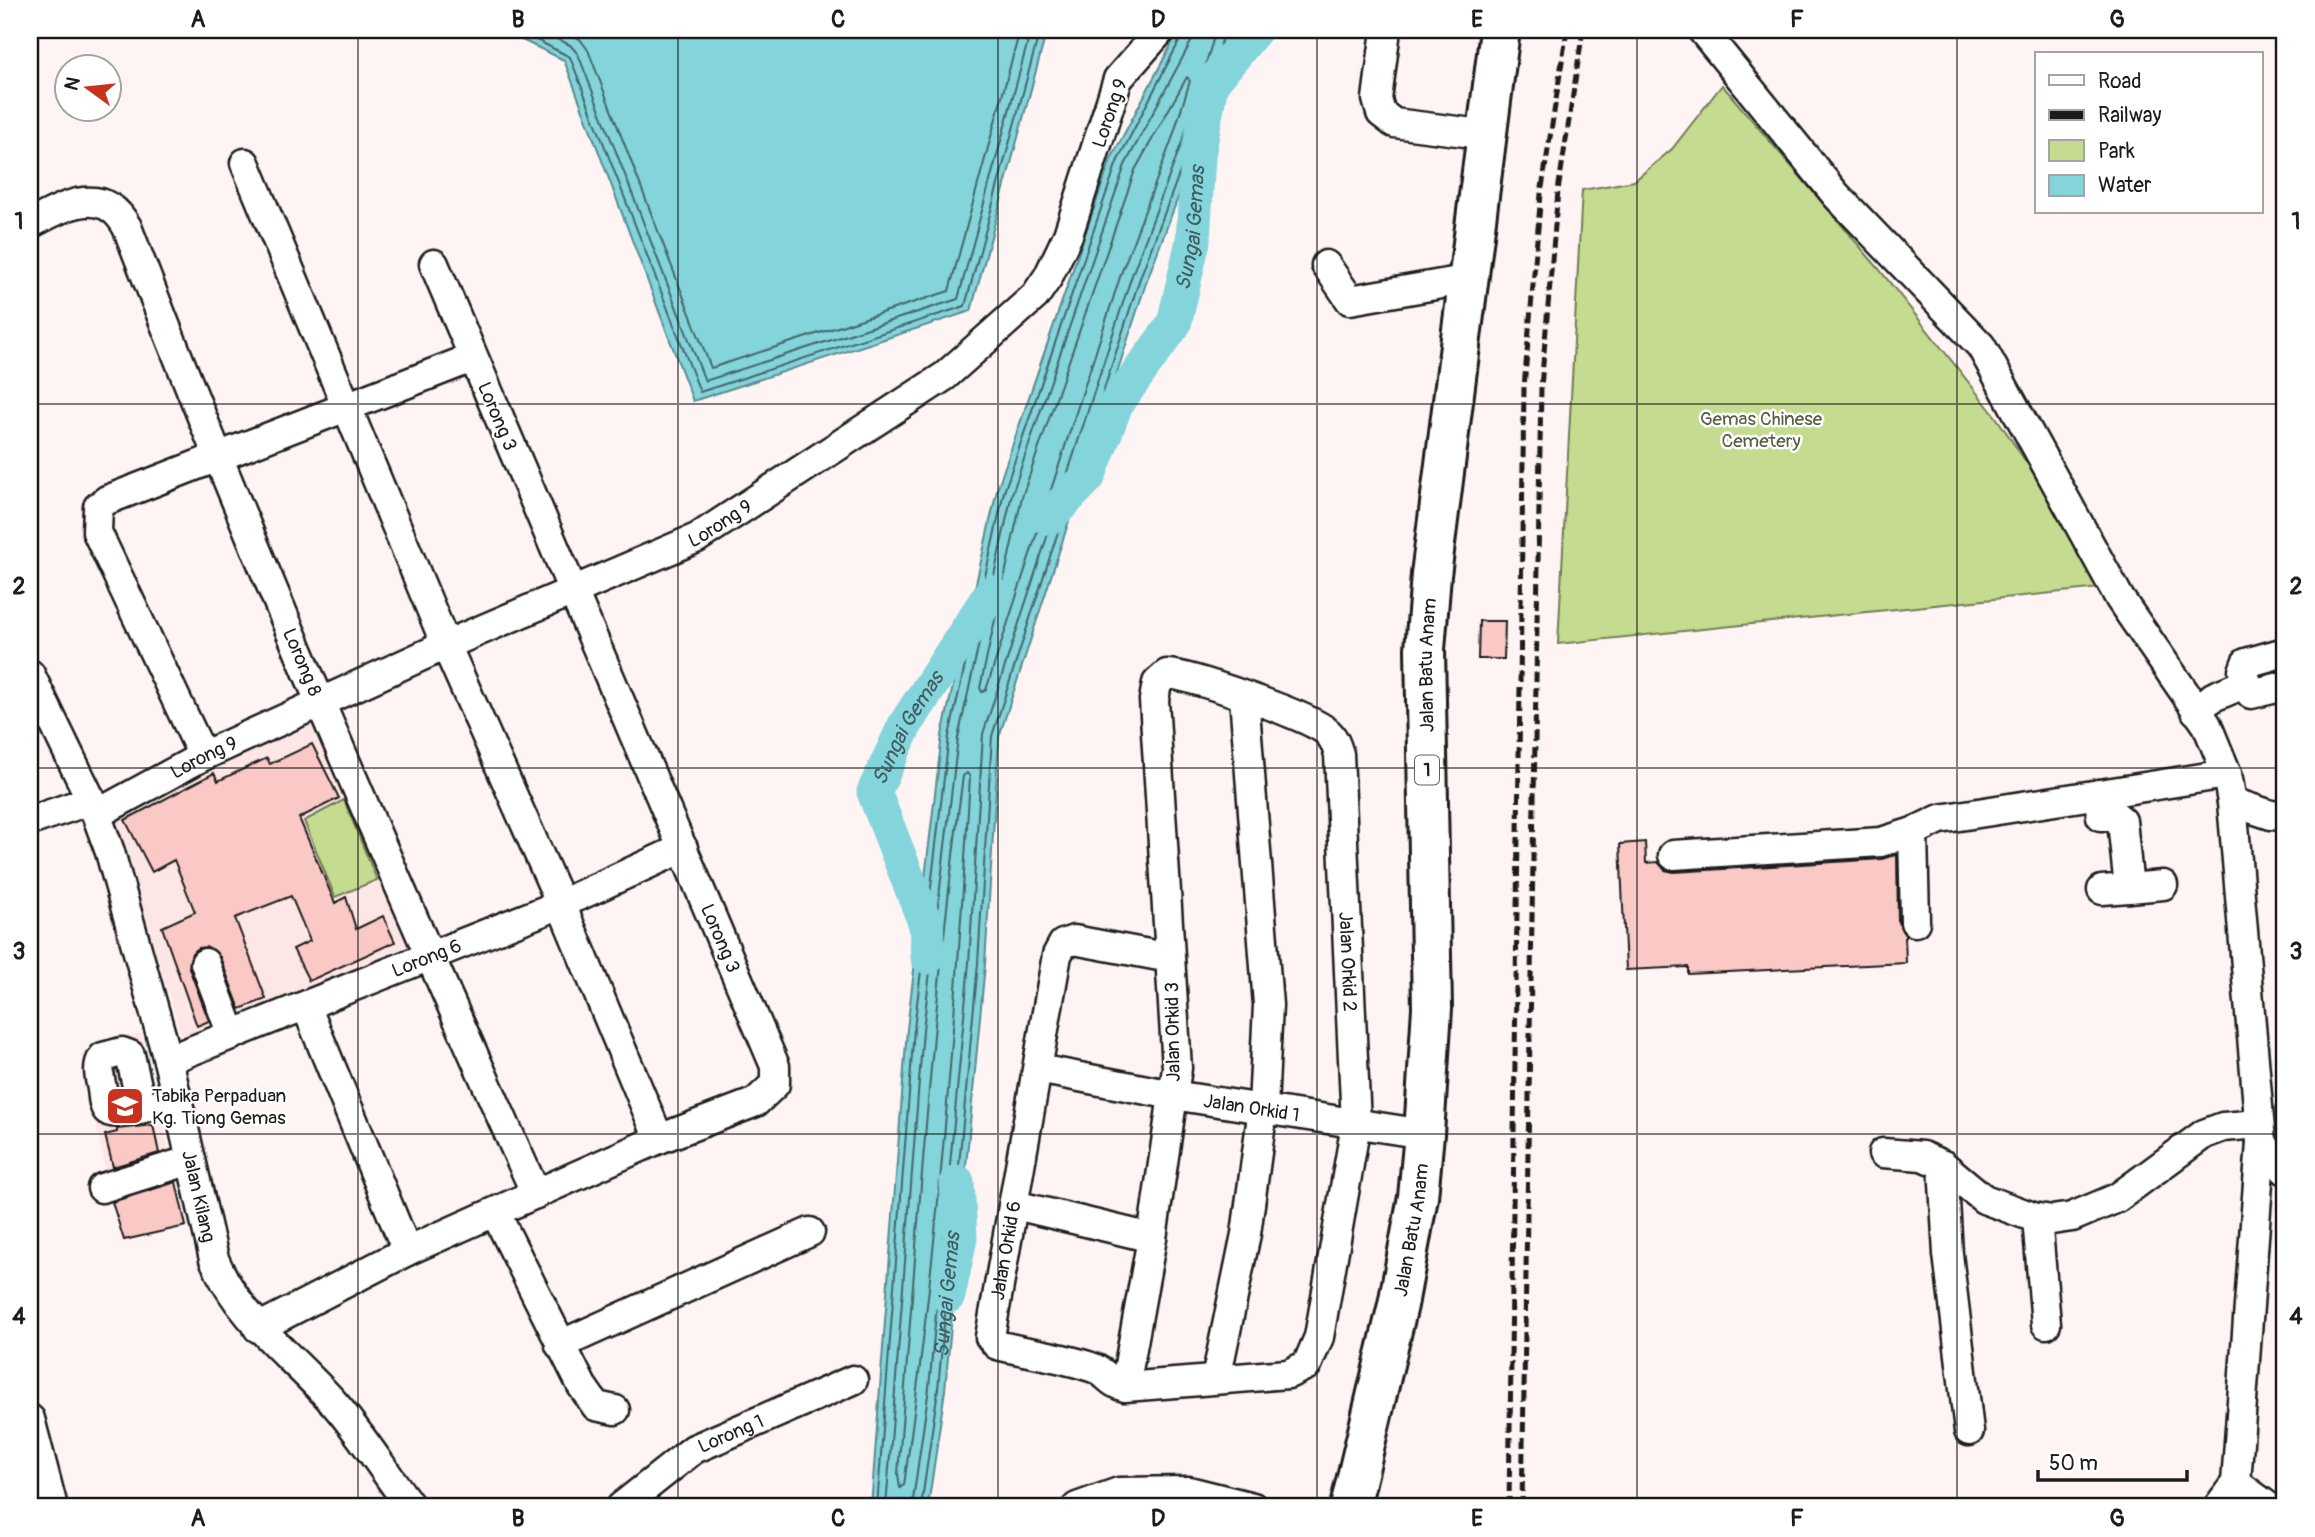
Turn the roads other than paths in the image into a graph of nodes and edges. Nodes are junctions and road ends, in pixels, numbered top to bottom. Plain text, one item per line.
1 (1161, 30) edge
2 (1386, 30) edge
3 (1500, 30) edge
4 (1702, 30) edge
5 (1489, 135) junction
6 (244, 163) dead end
7 (30, 224) edge
8 (435, 264) dead end
9 (1326, 265) dead end
10 (1470, 279) junction
11 (472, 358) junction
12 (347, 406) junction
13 (216, 457) junction
14 (574, 593) junction
15 (446, 645) junction
16 (2285, 652) edge
17 (30, 674) edge
18 (1161, 676) joint
19 (2246, 683) junction
20 (2285, 686) edge
21 (1244, 697) junction
22 (320, 703) junction
23 (2196, 711) junction
24 (203, 756) junction
25 (2227, 774) junction
26 (2099, 794) junction
27 (2232, 802) junction
28 (94, 807) junction
29 (2285, 816) edge
30 (30, 821) edge
31 (1913, 832) junction
32 (683, 848) junction
33 (1673, 855) dead end
34 (2163, 886) dead end
35 (561, 904) junction
36 (1915, 922) dead end
37 (429, 957) junction
38 (1170, 958) junction
39 (205, 963) dead end
40 (306, 1006) junction
41 (232, 1035) junction
42 (168, 1060) junction
43 (1038, 1069) junction
44 (1173, 1095) junction
45 (177, 1099) junction
46 (142, 1108) dead end
47 (1263, 1108) junction
48 (1356, 1124) junction
49 (2260, 1133) junction
50 (1424, 1134) junction
51 (659, 1139) junction
52 (1883, 1153) dead end
53 (191, 1160) junction
54 (1943, 1165) junction
55 (2285, 1170) edge
56 (102, 1188) dead end
57 (536, 1194) junction
58 (1015, 1205) junction
59 (495, 1212) junction
60 (2038, 1218) junction
61 (810, 1232) dead end
62 (1152, 1238) junction
63 (407, 1251) junction
64 (2046, 1324) dead end
65 (258, 1328) junction
66 (560, 1345) junction
67 (1216, 1379) junction
68 (853, 1380) dead end
69 (1125, 1387) junction
70 (615, 1410) dead end
71 (30, 1419) edge
72 (1969, 1432) dead end
73 (2236, 1483) junction
74 (402, 1505) edge
75 (53, 1507) edge
76 (621, 1507) edge
77 (1077, 1507) edge
78 (1253, 1507) edge
79 (1350, 1507) edge
80 (2218, 1507) edge
81 (2269, 1507) edge

1 - 14 street, Lorong 9
2 - 5 street
3 - 5 highway, Jalan Batu Anam / 1
4 - 23 street
5 - 10 highway, Jalan Batu Anam / 1
6 - 12 street
7 - 13 street, Lorong 8
8 - 11 street, Lorong 3
9 - 10 street
10 - 50 highway, Jalan Batu Anam / 1
11 - 12 street
11 - 14 street, Lorong 3
12 - 13 street
12 - 15 street
13 - 22 street, Lorong 8
13 - 24 street
14 - 15 street, Lorong 9
14 - 32 street, Lorong 3
15 - 22 street, Lorong 9
15 - 35 street
16 - 19 street
17 - 28 street, Jalan Kilang
18 - 21 street, Jalan Orkid 2
18 - 38 street, Jalan Orkid 3
19 - 20 street
19 - 23 street
21 - 47 street
21 - 48 street, Jalan Orkid 2
22 - 24 street, Lorong 9
22 - 37 street, Lorong 8
23 - 25 street
24 - 28 street, Lorong 9
25 - 26 street
25 - 27 street
26 - 31 street
26 - 34 street
27 - 29 street
27 - 49 street
28 - 30 street, Lorong 9
28 - 42 street, Jalan Kilang
31 - 33 street
31 - 36 street
32 - 35 street, Lorong 6
32 - 51 street, Lorong 3
35 - 37 street, Lorong 6
35 - 51 street
37 - 40 street, Lorong 6
37 - 57 street, Lorong 8
38 - 43 street, Jalan Orkid 6
38 - 44 street, Jalan Orkid 3
39 - 41 street
40 - 41 street, Lorong 6
40 - 63 street
41 - 42 street, Lorong 6
42 - 45 street, Jalan Kilang
43 - 44 street, Jalan Orkid 1
43 - 58 street, Jalan Orkid 6
44 - 47 street, Jalan Orkid 1
44 - 62 street, Jalan Orkid 3
45 - 46 street
45 - 53 street, Jalan Kilang
47 - 48 street, Jalan Orkid 1
47 - 67 street
48 - 50 street, Jalan Orkid 1
48 - 67 street, Jalan Orkid 2
49 - 55 street
49 - 60 street
49 - 73 street
50 - 79 highway, Jalan Batu Anam / 1
51 - 57 street, Lorong 3
52 - 54 street
53 - 56 street
53 - 65 street, Jalan Kilang
54 - 60 street
54 - 72 street
57 - 59 street, Lorong 3
58 - 62 street
58 - 69 street, Jalan Orkid 6
59 - 63 street, Lorong 3
59 - 66 street
60 - 64 street
61 - 66 street
62 - 69 street, Jalan Orkid 3
63 - 65 street, Lorong 3
65 - 74 street, Jalan Kilang
66 - 70 street
67 - 69 street
68 - 76 street, Lorong 1
71 - 75 street
73 - 80 street
73 - 81 street
77 - 78 street

